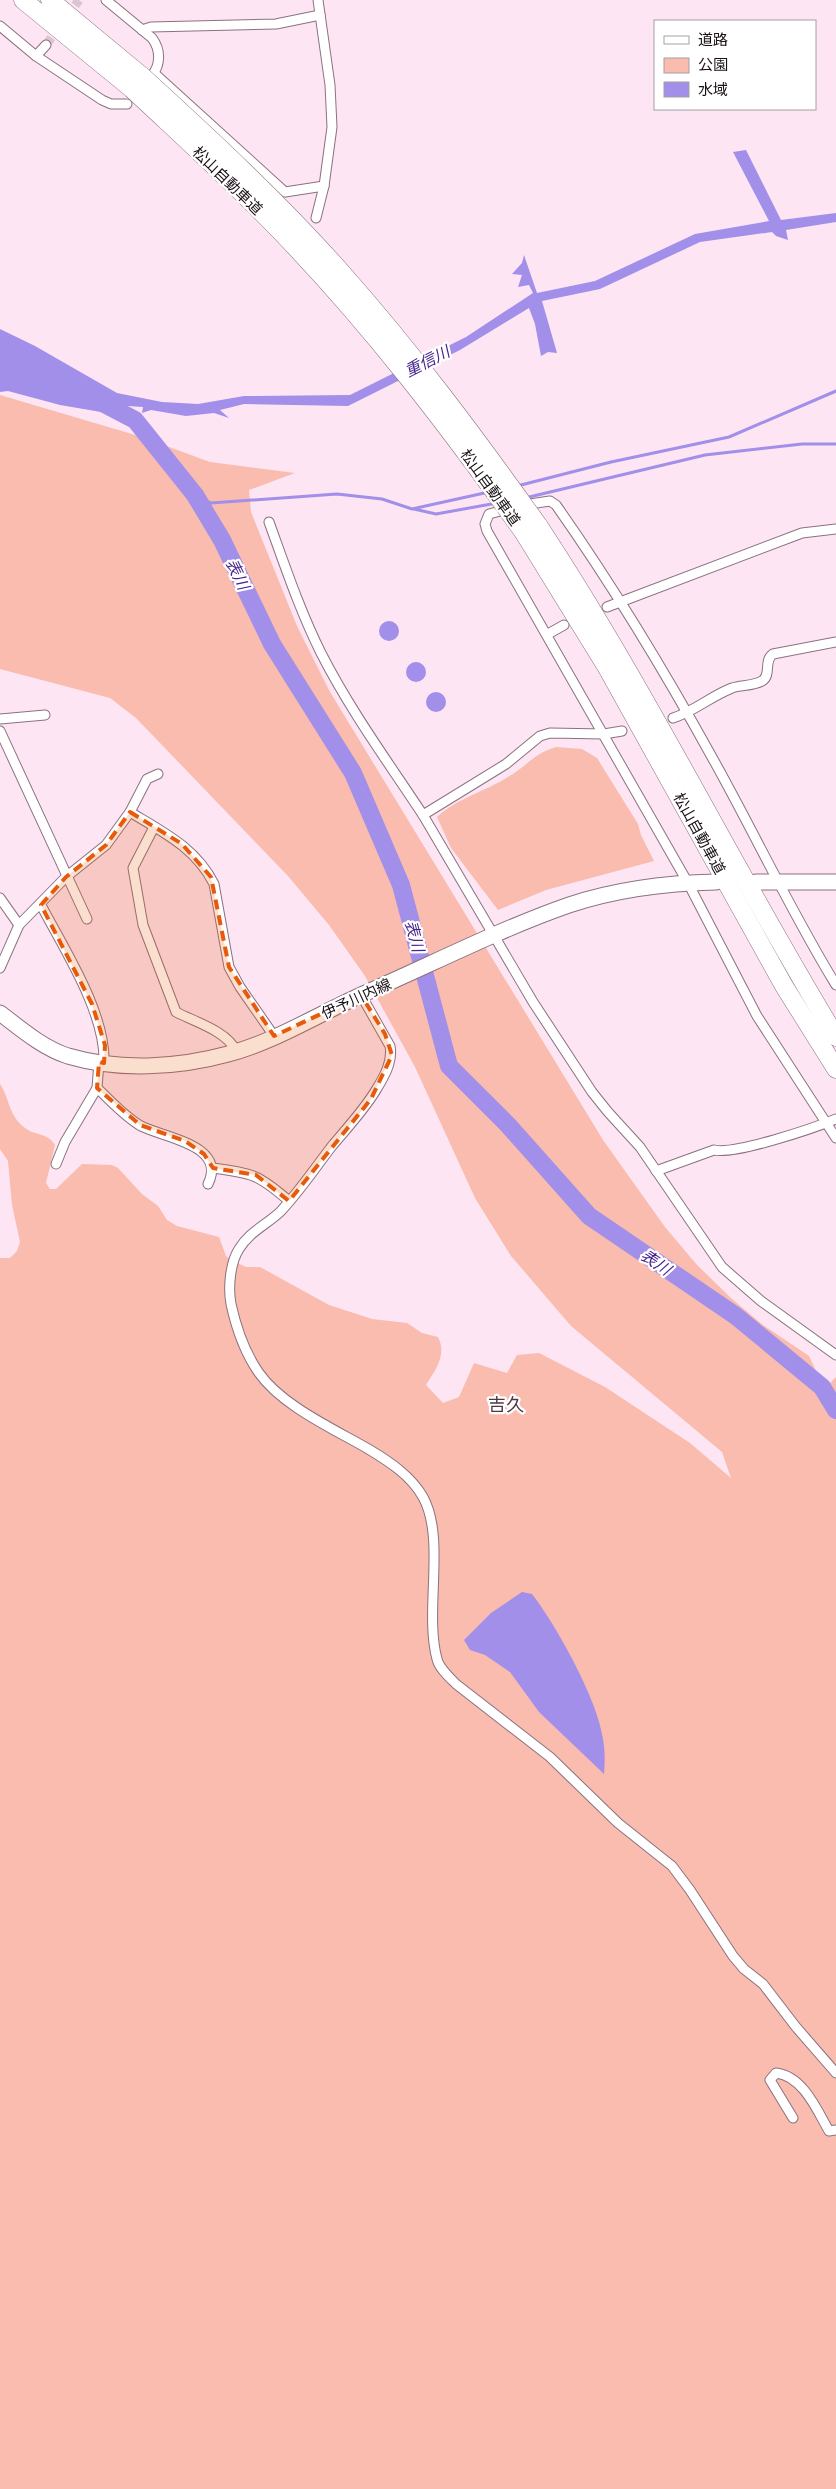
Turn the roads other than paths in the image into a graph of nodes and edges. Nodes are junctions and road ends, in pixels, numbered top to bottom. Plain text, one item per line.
1 (23, 0) edge
2 (50, 0) edge
3 (106, 0) edge
4 (318, 0) edge
5 (320, 14) junction
6 (0, 26) edge
7 (142, 30) junction
8 (46, 45) tunnel mouth
9 (36, 56) junction
10 (139, 86) junction
11 (122, 114) dead end
12 (324, 186) junction
13 (316, 218) dead end
14 (269, 522) dead end
15 (836, 528) edge
16 (531, 529) junction
17 (621, 604) junction
18 (607, 607) dead end
19 (564, 625) dead end
20 (548, 634) junction
21 (836, 642) edge
22 (687, 714) junction
23 (45, 715) dead end
24 (673, 718) dead end
25 (0, 719) edge
26 (0, 731) edge
27 (622, 731) dead end
28 (604, 734) junction
29 (158, 774) dead end
30 (130, 812) junction
31 (423, 815) junction
32 (154, 827) junction
33 (66, 877) junction
34 (716, 882) dead end
35 (756, 882) dead end
36 (776, 882) junction
37 (836, 882) edge
38 (688, 883) junction
39 (0, 898) edge
40 (41, 905) junction
41 (87, 919) dead end
42 (19, 924) junction
43 (491, 938) junction
44 (0, 968) edge
45 (836, 985) edge
46 (364, 994) junction
47 (0, 1014) edge
48 (274, 1036) junction
49 (836, 1037) edge
50 (236, 1051) junction
51 (102, 1063) junction
52 (836, 1069) edge
53 (97, 1088) junction
54 (836, 1119) edge
55 (825, 1123) junction
56 (836, 1138) edge
57 (56, 1164) dead end
58 (213, 1168) junction
59 (656, 1170) junction
60 (208, 1184) dead end
61 (288, 1201) junction
62 (836, 1355) edge
63 (836, 2074) edge
64 (793, 2118) dead end
65 (836, 2130) edge

1 - 10 highway, 松山自動車道
2 - 10 highway, 松山自動車道
3 - 7 street
4 - 5 street
5 - 7 street
5 - 12 street
6 - 9 street
7 - 10 street
8 - 9 street
9 - 10 street
10 - 11 street
10 - 12 street
10 - 16 highway, 松山自動車道, bridge
12 - 13 street
14 - 31 street
15 - 17 street
16 - 49 highway, 松山自動車道
16 - 52 highway, 松山自動車道
17 - 18 street
17 - 20 street
17 - 22 street
19 - 20 street
20 - 28 street
21 - 22 street
22 - 24 street
22 - 36 street
23 - 25 street
26 - 33 street
27 - 28 street
28 - 31 street
28 - 38 street
29 - 30 street
30 - 32 street
30 - 33 street
31 - 43 street
32 - 48 street
32 - 50 street
33 - 40 street
33 - 41 street
34 - 38 main road, 伊予川内線
35 - 36 main road
36 - 37 main road
36 - 45 street
38 - 43 main road, 伊予川内線
38 - 55 street
39 - 42 street
40 - 42 street
40 - 51 street
42 - 44 street
43 - 46 main road, 伊予川内線
43 - 59 street
46 - 48 main road, 伊予川内線
46 - 61 street
47 - 51 main road, 伊予川内線
48 - 50 main road, 伊予川内線
50 - 51 main road, 伊予川内線
51 - 53 street
53 - 57 street
53 - 58 street
54 - 55 street
55 - 56 street
55 - 59 street
58 - 60 street
58 - 61 street
59 - 62 street
61 - 63 street
64 - 65 street

